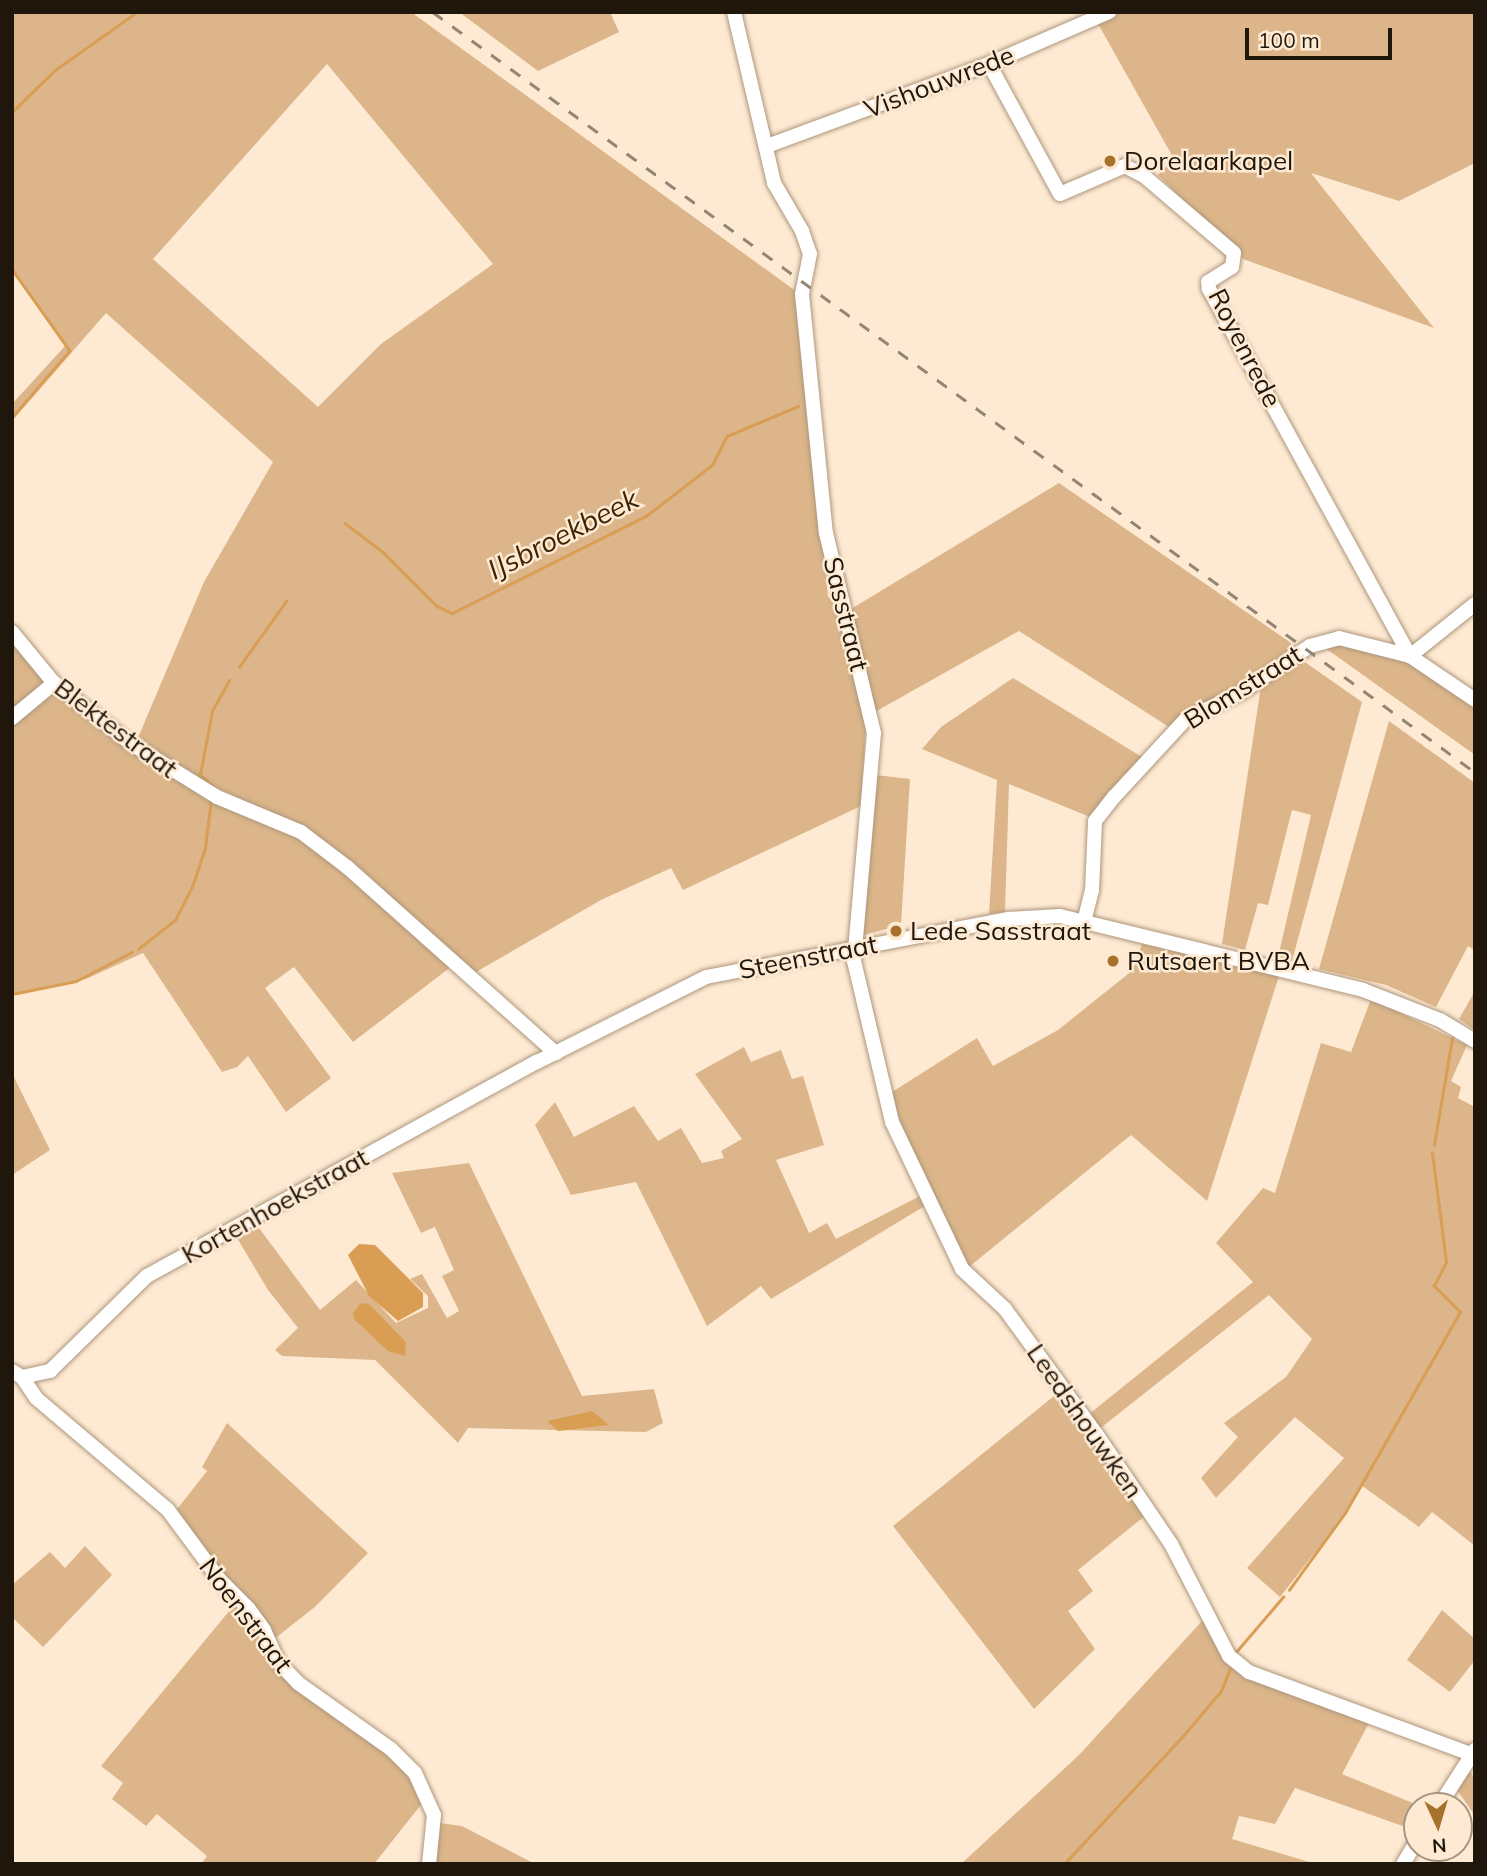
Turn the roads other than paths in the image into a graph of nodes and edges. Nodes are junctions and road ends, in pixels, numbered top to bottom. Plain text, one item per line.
1 (734, 12) edge
2 (1109, 12) edge
3 (989, 64) junction
4 (767, 146) junction
5 (1475, 604) edge
6 (12, 632) edge
7 (1410, 656) junction
8 (54, 684) junction
9 (1475, 700) edge
10 (12, 718) edge
11 (1084, 922) junction
12 (854, 947) junction
13 (1475, 1041) edge
14 (556, 1053) junction
15 (17, 1374) edge
16 (1473, 1752) edge
17 (1447, 1792) edge
18 (429, 1864) edge

1 - 4 street
2 - 3 street, Vishouwrede
3 - 4 street, Vishouwrede
3 - 7 street, Royenrede
4 - 12 street, Sasstraat
5 - 7 street
6 - 8 street, Blektestraat
7 - 9 street, Blomstraat
7 - 11 street, Blomstraat
8 - 10 street
8 - 14 street, Blektestraat
11 - 12 street, Steenstraat
11 - 13 street, Steenstraat
12 - 14 street, Steenstraat
12 - 16 street, Leedshouwken
14 - 15 street, Kortenhoekstraat
15 - 18 street, Noenstraat
16 - 17 street

